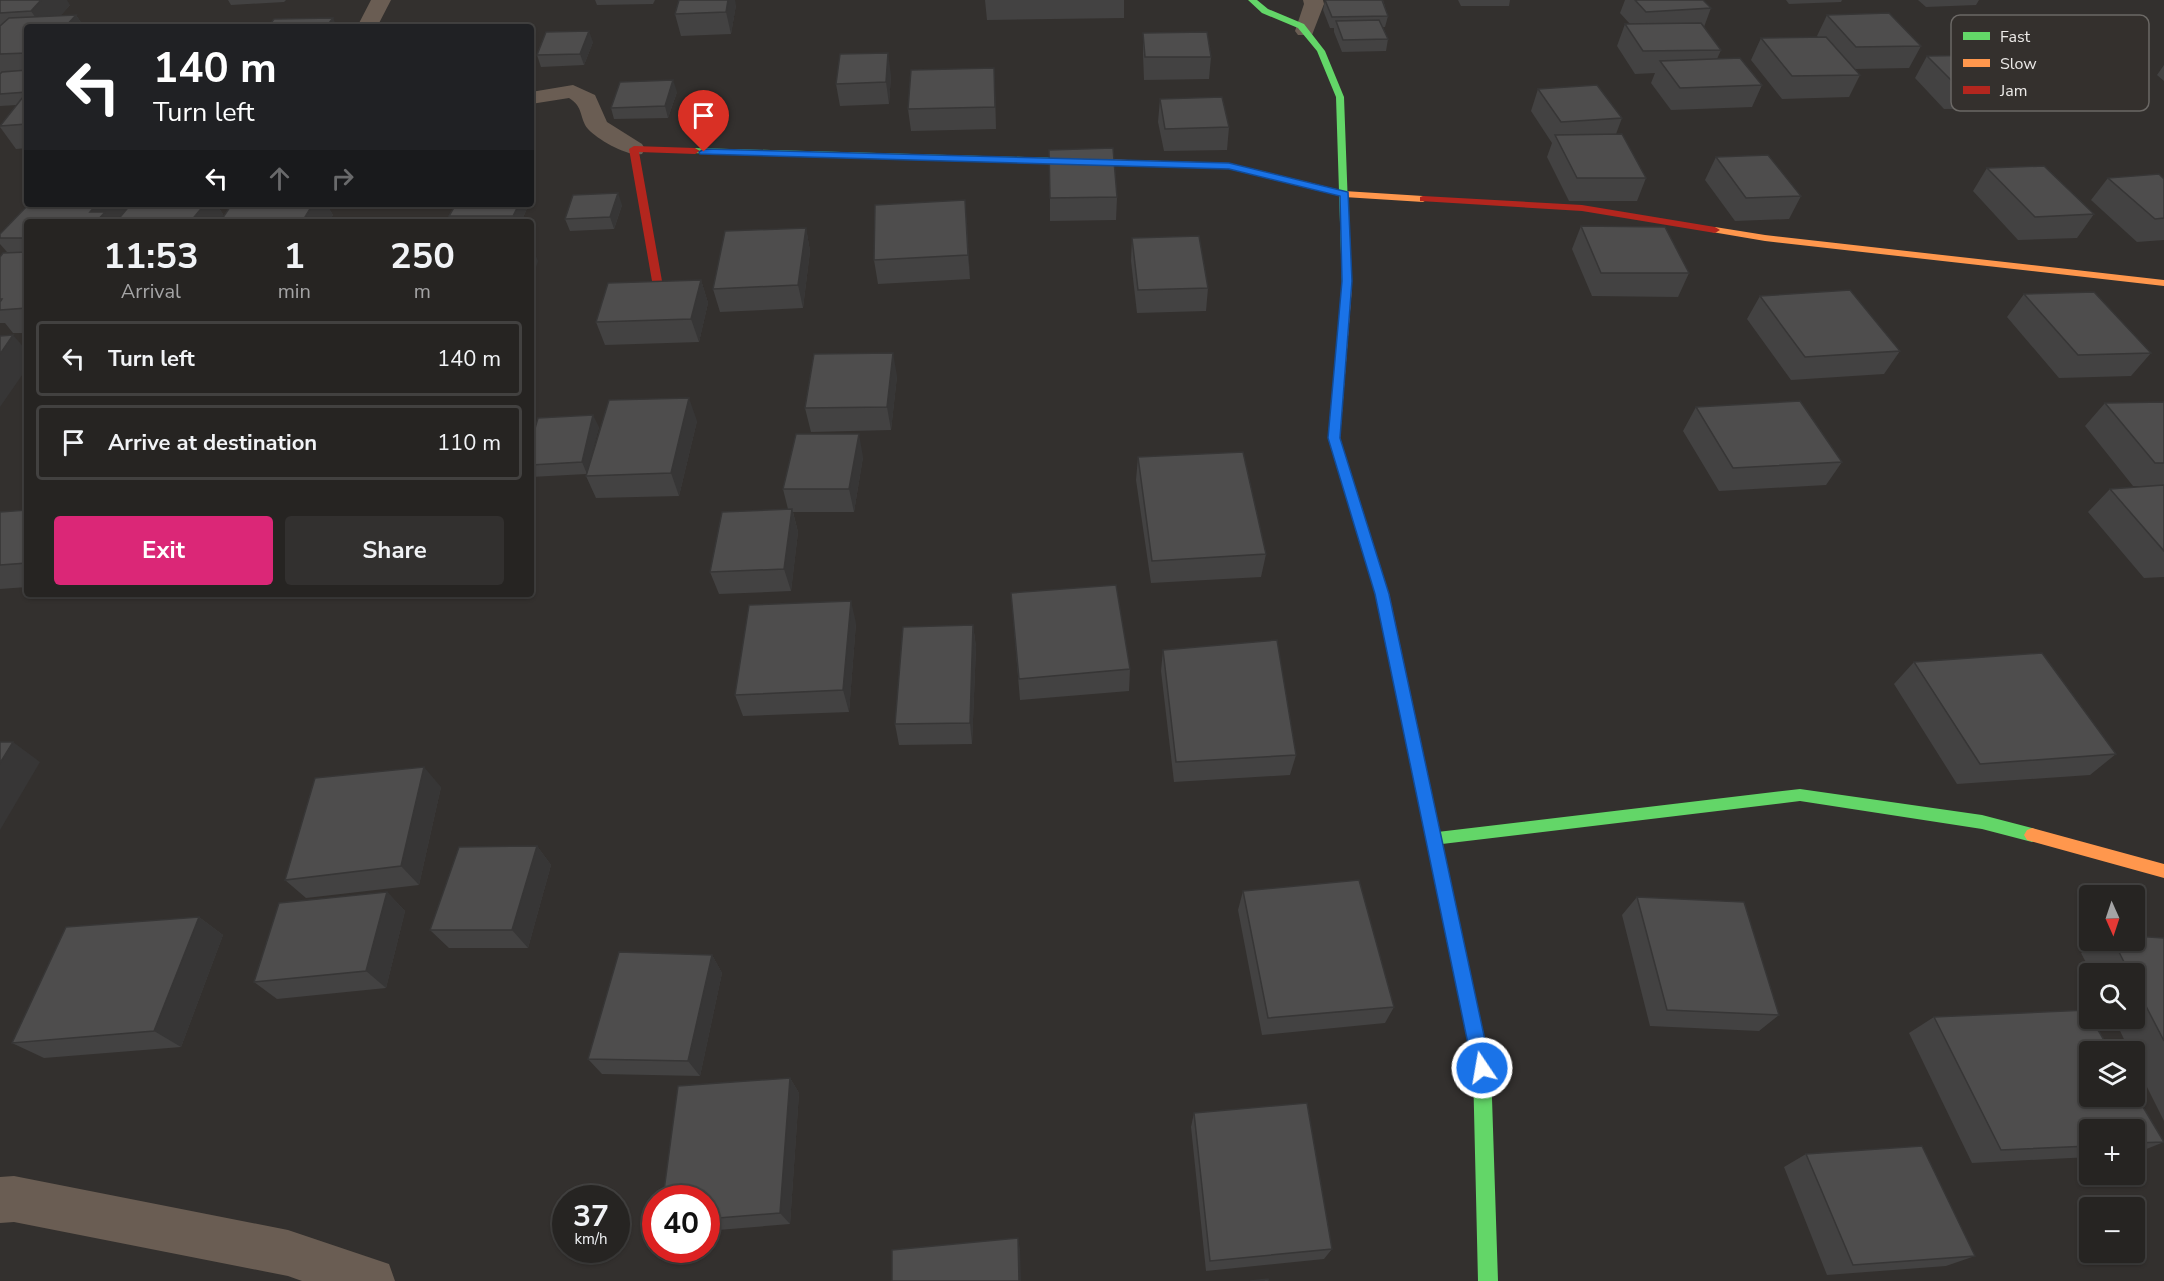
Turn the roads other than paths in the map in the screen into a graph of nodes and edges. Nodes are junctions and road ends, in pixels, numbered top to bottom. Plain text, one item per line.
1 (381, 0) edge
2 (1251, 0) edge
3 (1313, 0) edge
4 (369, 24) edge
5 (1305, 31) junction
6 (534, 97) edge
7 (634, 149) junction
8 (1344, 194) junction
9 (657, 281) edge
10 (2164, 283) edge
11 (1434, 838) junction
12 (2164, 871) edge
13 (0, 1200) edge
14 (372, 1281) edge
15 (1488, 1281) edge

1 - 4 street
2 - 5 street
3 - 5 street
5 - 8 street
6 - 7 street
7 - 8 street
7 - 9 street
8 - 10 street
8 - 11 street
11 - 12 street
11 - 15 street
13 - 14 street

